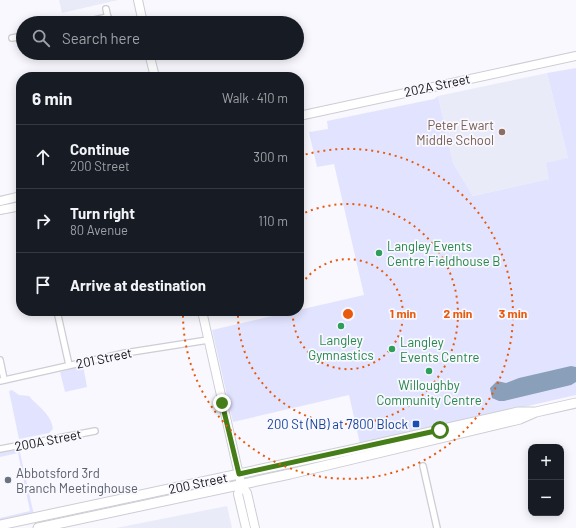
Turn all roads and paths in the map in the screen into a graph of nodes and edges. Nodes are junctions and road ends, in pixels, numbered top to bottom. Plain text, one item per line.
1 (138, 0) edge
2 (106, 9) dead end
3 (108, 16) edge
4 (141, 16) edge
5 (16, 37) edge
6 (12, 38) dead end
7 (576, 56) edge
8 (150, 60) edge
9 (153, 72) edge
10 (304, 115) edge
11 (16, 198) edge
12 (16, 198) edge
13 (0, 201) edge
14 (0, 205) edge
15 (16, 207) edge
16 (0, 210) edge
17 (58, 316) edge
18 (203, 316) edge
19 (208, 340) junction
20 (0, 360) edge
21 (69, 365) junction
22 (2, 380) edge
23 (576, 403) edge
24 (536, 412) junction
25 (96, 431) dead end
26 (0, 449) edge
27 (423, 466) dead end
28 (239, 474) junction
29 (241, 484) junction
30 (0, 525) edge
31 (44, 527) edge
32 (246, 528) edge
33 (255, 528) edge
34 (437, 528) edge

1 - 4 main road
2 - 3 street
5 - 6 street
7 - 10 main road, 202A Street
8 - 9 main road
11 - 13 main road
12 - 14 main road
15 - 16 main road
17 - 21 street
18 - 19 main road
19 - 21 street, 201 Street
19 - 28 main road
20 - 22 street
21 - 22 street, 201 Street
23 - 24 main road, 200 Street
24 - 28 main road, 200 Street
24 - 29 main road, 200 Street
25 - 26 street, 200A Street
27 - 34 street
28 - 29 main road
28 - 30 main road, 200 Street
29 - 31 main road, 200 Street
29 - 32 main road
29 - 33 main road

